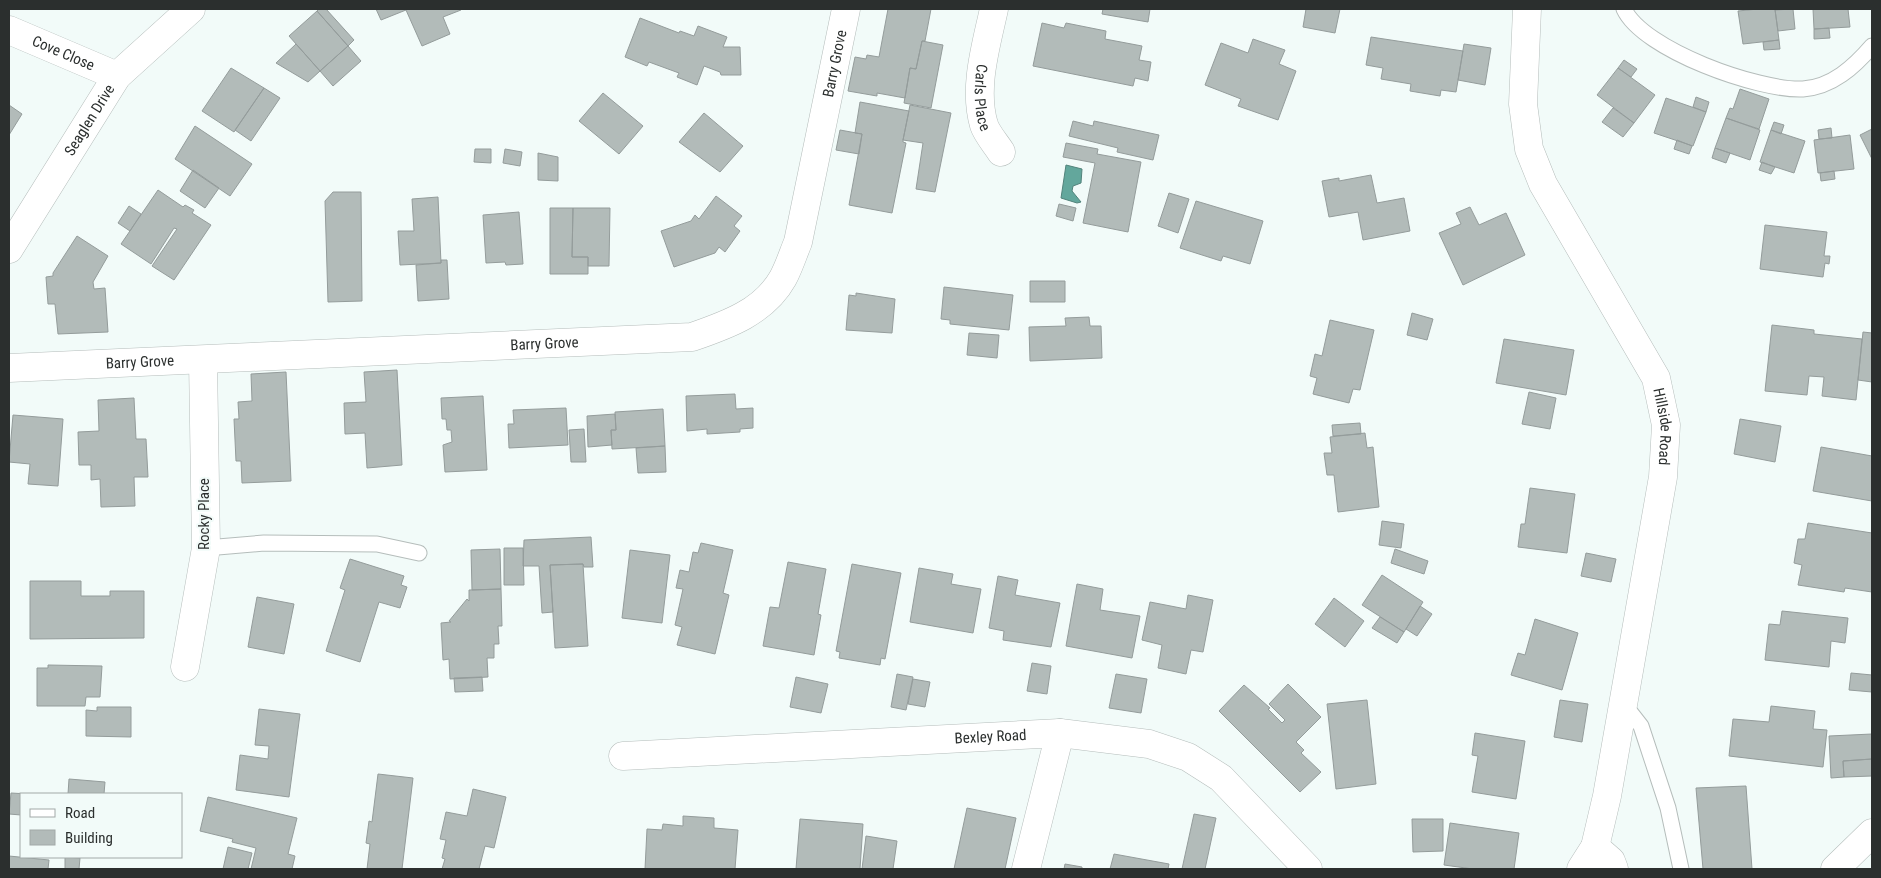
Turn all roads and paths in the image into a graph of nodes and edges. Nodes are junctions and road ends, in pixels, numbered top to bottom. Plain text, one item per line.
1 (191, 9) edge
2 (846, 9) edge
3 (994, 9) edge
4 (1527, 9) edge
5 (1624, 9) edge
6 (9, 30) edge
7 (1872, 46) edge
8 (117, 76) junction
9 (1001, 152) dead end
10 (9, 249) edge
11 (203, 360) junction
12 (9, 368) edge
13 (206, 548) junction
14 (419, 553) dead end
15 (185, 667) dead end
16 (1623, 703) junction
17 (1060, 733) junction
18 (623, 756) dead end
19 (1872, 833) edge
20 (1588, 858) edge
21 (1026, 869) edge
22 (1308, 869) edge
23 (1614, 869) edge
24 (1681, 869) edge
25 (1835, 869) edge

1 - 8 street, Seaglen Drive
2 - 11 street, Barry Grove
3 - 9 street, Carls Place
4 - 16 street, Hillside Road
5 - 7 lane
6 - 8 street, Cove Close
8 - 10 street, Seaglen Drive
11 - 12 street, Barry Grove
11 - 13 street, Rocky Place
13 - 14 lane
13 - 15 street, Rocky Place
16 - 20 street, Hillside Road
16 - 24 lane
17 - 18 street, Bexley Road
17 - 21 street
17 - 22 street, Bexley Road
19 - 25 street
20 - 23 street

